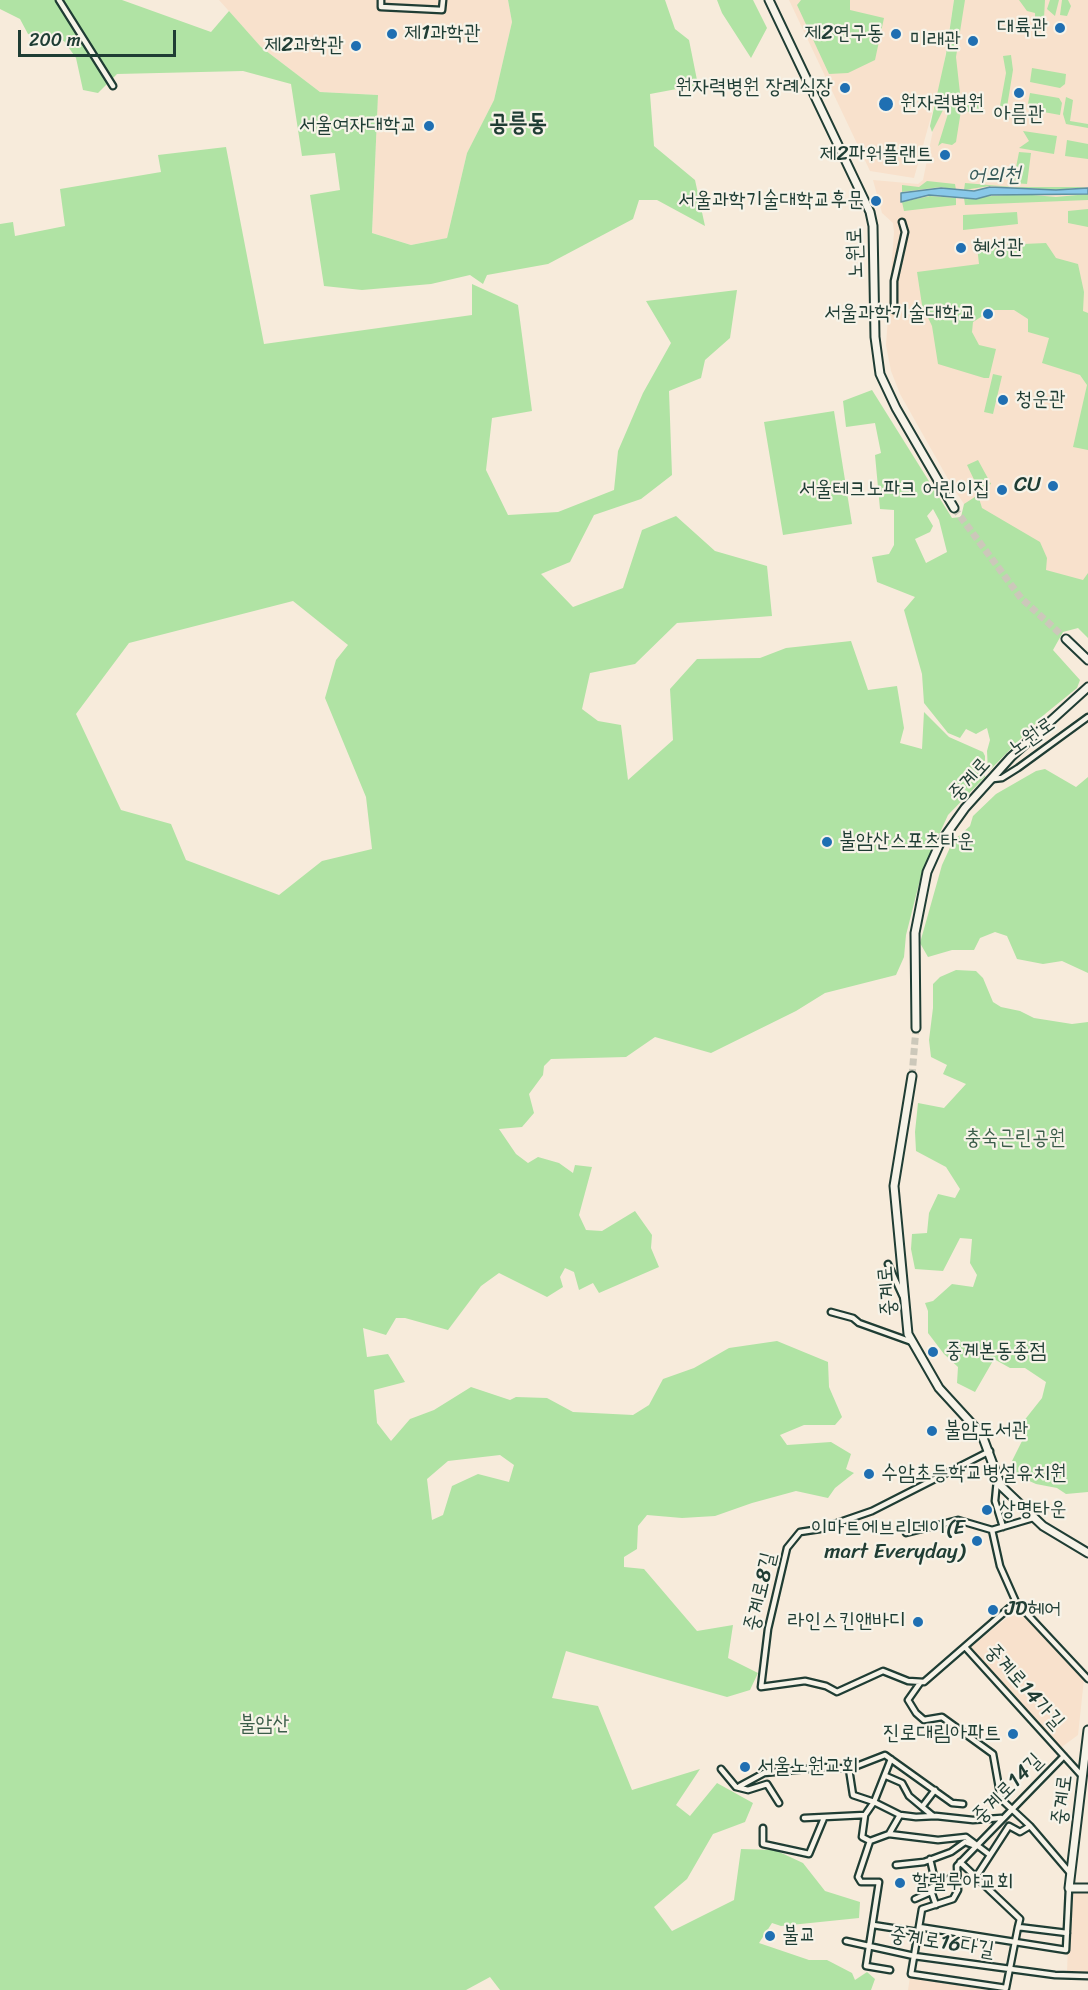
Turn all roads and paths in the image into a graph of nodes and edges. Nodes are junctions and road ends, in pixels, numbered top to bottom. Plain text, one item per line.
1 (59, 0) edge
2 (381, 0) edge
3 (443, 0) edge
4 (769, 0) edge
5 (113, 86) dead end
6 (902, 222) dead end
7 (894, 310) dead end
8 (954, 508) tunnel mouth
9 (1066, 639) tunnel mouth
10 (1088, 660) edge
11 (1088, 687) edge
12 (1088, 717) edge
13 (993, 779) junction
14 (916, 1028) tunnel mouth
15 (912, 1076) tunnel mouth
16 (888, 1264) dead end
17 (904, 1299) junction
18 (831, 1312) dead end
19 (912, 1342) junction
20 (990, 1451) junction
21 (997, 1478) junction
22 (1033, 1518) junction
23 (1003, 1527) junction
24 (992, 1530) junction
25 (906, 1533) dead end
26 (1088, 1553) edge
27 (1016, 1602) junction
28 (965, 1647) junction
29 (1088, 1679) edge
30 (920, 1683) junction
31 (1088, 1730) edge
32 (1064, 1756) junction
33 (891, 1759) junction
34 (849, 1768) junction
35 (721, 1769) dead end
36 (886, 1776) junction
37 (1082, 1776) junction
38 (740, 1786) junction
39 (935, 1791) junction
40 (874, 1802) junction
41 (779, 1803) dead end
42 (963, 1804) dead end
43 (1012, 1807) junction
44 (922, 1808) junction
45 (865, 1815) junction
46 (900, 1815) junction
47 (933, 1816) junction
48 (804, 1818) dead end
49 (824, 1818) junction
50 (1001, 1818) junction
51 (1030, 1826) junction
52 (763, 1828) dead end
53 (889, 1834) junction
54 (870, 1841) junction
55 (976, 1845) junction
56 (951, 1852) junction
57 (990, 1855) junction
58 (930, 1859) junction
59 (958, 1864) junction
60 (896, 1865) dead end
61 (1071, 1874) junction
62 (957, 1875) junction
63 (976, 1876) junction
64 (936, 1885) junction
65 (1069, 1888) junction
66 (1088, 1888) edge
67 (931, 1892) junction
68 (915, 1899) dead end
69 (936, 1905) junction
70 (873, 1925) junction
71 (1018, 1927) junction
72 (918, 1930) junction
73 (1067, 1934) junction
74 (846, 1941) dead end
75 (1016, 1943) junction
76 (870, 1948) junction
77 (914, 1956) junction
78 (890, 1970) dead end
79 (1010, 1970) junction
80 (1088, 1976) edge

1 - 5 street
2 - 3 street
4 - 8 street, 노원로
6 - 7 street
9 - 10 street
11 - 13 street, 중계로
12 - 13 street, 노원로
13 - 14 street, 중계로
15 - 17 street, 중계로
16 - 17 street
17 - 19 street, 중계로
18 - 19 street
19 - 20 street, 중계로
20 - 21 street, 중계로
20 - 30 street, 중계로8길
21 - 22 street, 중계로
21 - 23 street, 중계로
22 - 23 street
22 - 26 street, 중계로
23 - 24 street
24 - 25 street
24 - 27 street
27 - 28 street
27 - 29 street
28 - 30 street
28 - 32 street, 중계로14가길
30 - 43 street, 중계로
31 - 37 street, 중계로
32 - 37 street, 중계로14가길
32 - 43 street, 중계로14길
33 - 34 street
33 - 36 street
33 - 39 street
34 - 38 street
34 - 40 street
35 - 38 street
36 - 40 street
36 - 44 street
37 - 61 street, 중계로
38 - 41 street
39 - 42 street
39 - 44 street
40 - 45 street
40 - 46 street
43 - 50 street, 중계로14길
43 - 51 street, 중계로
44 - 47 street
45 - 49 street
45 - 54 street
46 - 47 street
46 - 53 street
47 - 50 street
48 - 49 street
49 - 52 street
50 - 55 street, 중계로14길
51 - 57 street
51 - 61 street, 중계로
53 - 54 street
53 - 55 street
54 - 70 street
55 - 56 street
55 - 57 street, 중계로14길
55 - 59 street, 중계로14길
56 - 58 street
56 - 59 street
57 - 63 street
58 - 60 street
58 - 64 street
59 - 62 street
59 - 63 street
61 - 65 street, 중계로
62 - 64 street
62 - 69 street
63 - 71 street
64 - 67 street
65 - 66 street
65 - 73 street
67 - 68 street
67 - 69 street
69 - 72 street
70 - 72 street
70 - 76 street
71 - 73 street
71 - 75 street
72 - 75 street
72 - 77 street
73 - 75 street
74 - 76 street, 중계로16다길
75 - 79 street
76 - 77 street, 중계로16다길
76 - 78 street, 중계로16다길
77 - 79 street, 중계로16다길
77 - 79 street
79 - 80 street, 중계로16다길

